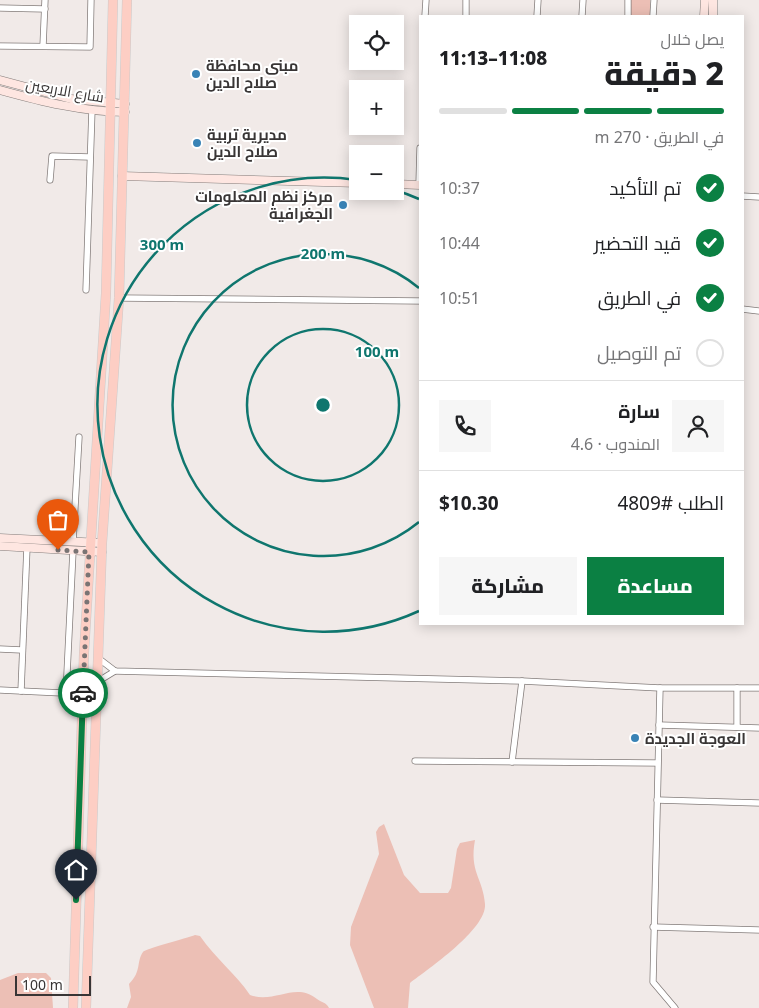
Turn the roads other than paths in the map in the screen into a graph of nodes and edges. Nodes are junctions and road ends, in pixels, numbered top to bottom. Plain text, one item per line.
1 (45, 0) edge
2 (91, 0) edge
3 (113, 0) edge
4 (126, 0) edge
5 (426, 0) edge
6 (466, 0) edge
7 (538, 0) edge
8 (583, 0) edge
9 (628, 0) edge
10 (654, 0) edge
11 (705, 0) edge
12 (713, 0) edge
13 (0, 8) edge
14 (45, 9) junction
15 (425, 15) edge
16 (466, 15) edge
17 (537, 15) edge
18 (582, 15) edge
19 (628, 15) edge
20 (653, 15) edge
21 (704, 15) edge
22 (713, 15) edge
23 (0, 46) edge
24 (43, 46) junction
25 (0, 80) edge
26 (0, 90) edge
27 (111, 108) junction
28 (125, 108) junction
29 (92, 109) junction
30 (90, 157) junction
31 (122, 176) junction
32 (50, 180) dead end
33 (349, 183) edge
34 (404, 184) edge
35 (419, 184) edge
36 (744, 196) edge
37 (759, 197) edge
38 (86, 290) dead end
39 (119, 298) junction
40 (419, 301) edge
41 (744, 309) edge
42 (759, 311) edge
43 (79, 436) dead end
44 (0, 538) edge
45 (73, 542) junction
46 (0, 546) edge
47 (90, 547) junction
48 (102, 547) junction
49 (27, 548) junction
50 (73, 551) junction
51 (0, 649) edge
52 (22, 650) junction
53 (98, 658) junction
54 (115, 671) junction
55 (522, 681) junction
56 (97, 682) junction
57 (660, 688) junction
58 (736, 688) junction
59 (759, 688) edge
60 (0, 690) edge
61 (21, 691) junction
62 (66, 694) junction
63 (82, 694) junction
64 (659, 725) junction
65 (737, 727) junction
66 (759, 728) edge
67 (94, 754) junction
68 (81, 756) junction
69 (415, 761) dead end
70 (512, 762) junction
71 (657, 763) junction
72 (657, 800) junction
73 (759, 803) edge
74 (653, 927) junction
75 (759, 930) edge
76 (672, 1007) edge
77 (73, 1008) edge
78 (86, 1008) edge

1 - 14 street
2 - 24 street
3 - 27 main road
4 - 28 main road
5 - 15 street
6 - 16 street
7 - 17 street
8 - 18 street
9 - 19 street
10 - 20 street
11 - 21 main road
12 - 22 main road
13 - 14 street
14 - 24 street
23 - 24 street
25 - 27 main road
26 - 29 main road, شارع الاربعين
27 - 28 main road, شارع الاربعين
27 - 29 main road, شارع الاربعين
27 - 47 main road
28 - 31 main road
29 - 30 street
30 - 32 street
30 - 38 street
31 - 33 main road
31 - 39 main road
34 - 35 main road
36 - 37 street
39 - 40 street
39 - 48 main road
41 - 42 street
43 - 45 street
44 - 45 main road
45 - 47 main road
46 - 49 main road
47 - 48 main road
47 - 50 main road
47 - 63 main road
48 - 53 main road
49 - 50 main road
49 - 52 street
50 - 62 street
51 - 52 street
52 - 61 street
53 - 54 street
53 - 56 main road
54 - 55 street
54 - 56 street
55 - 57 street
55 - 70 street
56 - 67 main road
57 - 58 street
57 - 64 street
58 - 59 street
58 - 65 street
60 - 61 street
61 - 62 street
62 - 63 street
63 - 68 main road
64 - 65 street
64 - 71 street
65 - 66 street
67 - 68 main road
67 - 78 main road
68 - 77 main road
69 - 70 street
70 - 71 street
71 - 72 street
72 - 73 street
72 - 74 street
74 - 75 street
74 - 76 street

